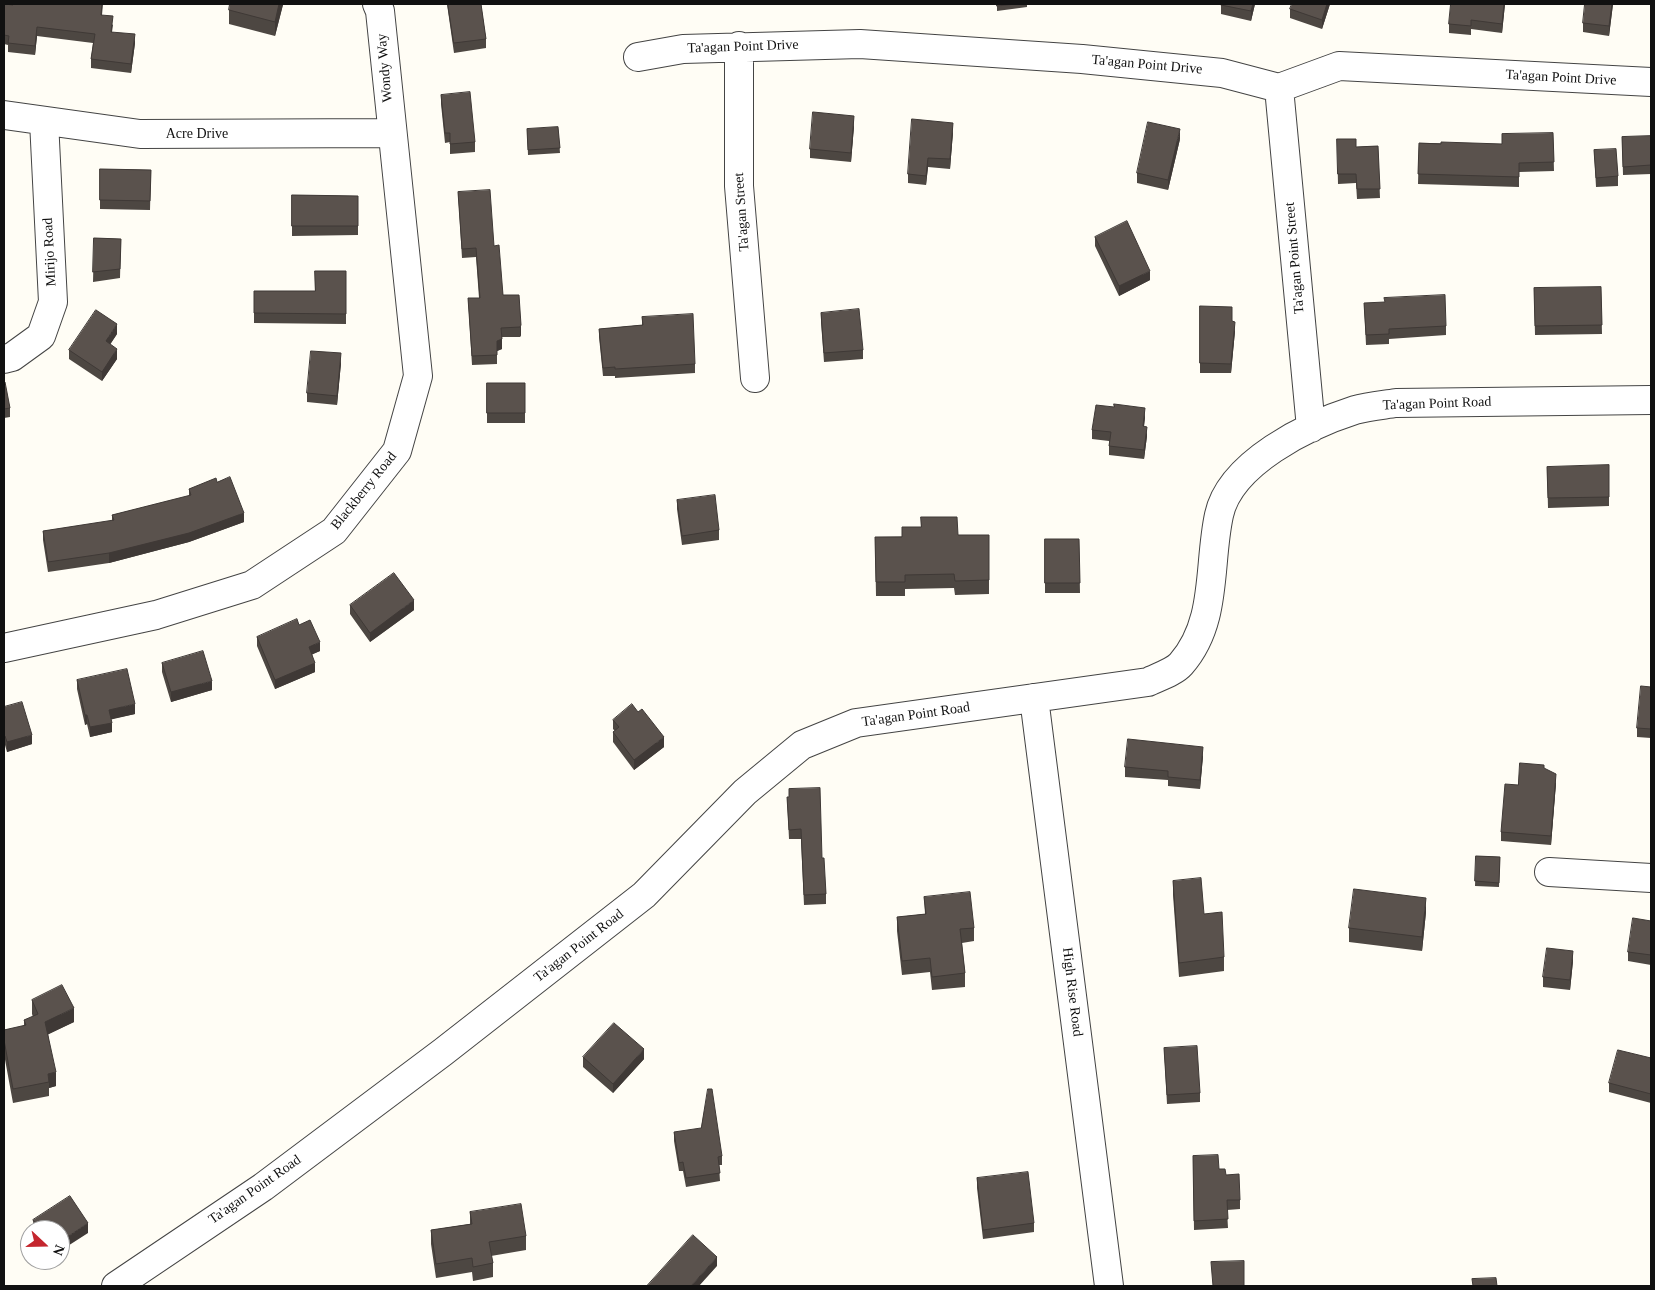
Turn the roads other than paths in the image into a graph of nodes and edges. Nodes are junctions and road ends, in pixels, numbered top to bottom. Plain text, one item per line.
1 (377, 4) edge
2 (739, 46) junction
3 (638, 57) dead end
4 (1651, 82) edge
5 (1279, 88) junction
6 (4, 115) edge
7 (44, 121) junction
8 (392, 133) junction
9 (4, 359) edge
10 (755, 378) dead end
11 (1651, 400) edge
12 (1311, 428) junction
13 (4, 648) edge
14 (1034, 698) junction
15 (1549, 872) dead end
16 (1651, 878) edge
17 (116, 1286) edge
18 (1109, 1286) edge

1 - 8 street, Wondy Way
2 - 3 street, Ta'agan Point Drive
2 - 5 street, Ta'agan Point Drive
2 - 10 street, Ta'agan Street
4 - 5 street, Ta'agan Point Drive
5 - 12 street, Ta'agan Point Street
6 - 7 street, Acre Drive
7 - 8 street, Acre Drive
7 - 9 street, Mirijo Road
8 - 13 street, Blackberry Road
11 - 12 street, Ta'agan Point Road
12 - 14 street, Ta'agan Point Road
14 - 17 street, Ta'agan Point Road
14 - 18 street, High Rise Road
15 - 16 street

